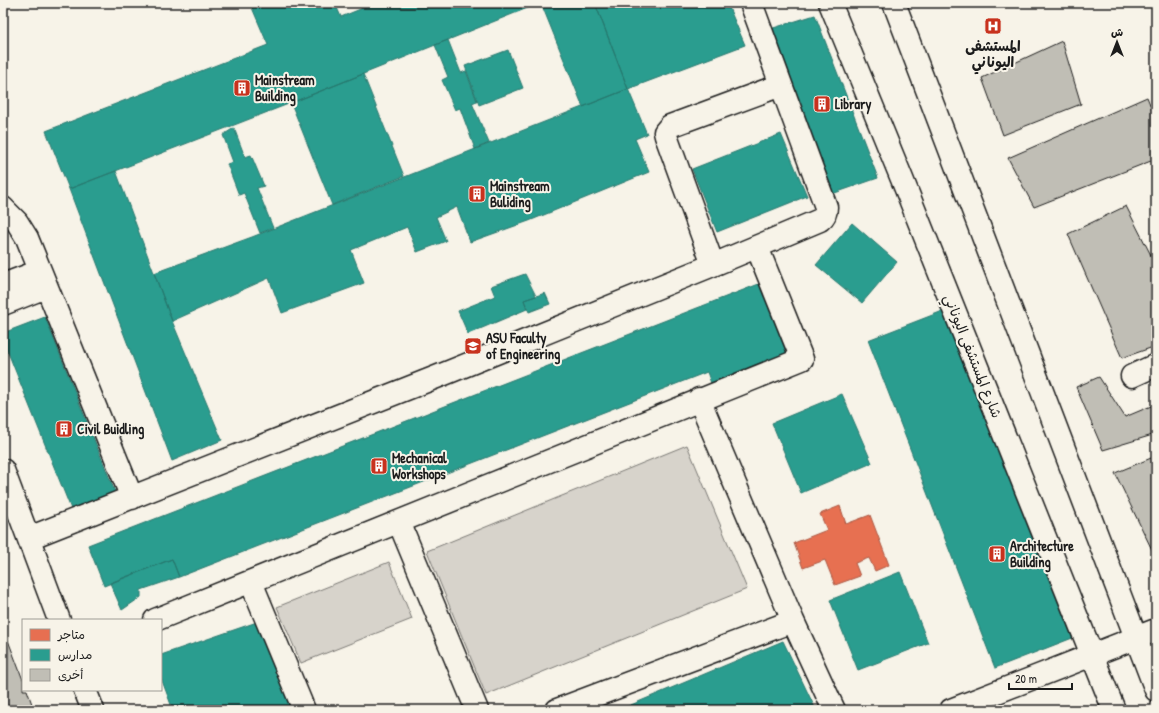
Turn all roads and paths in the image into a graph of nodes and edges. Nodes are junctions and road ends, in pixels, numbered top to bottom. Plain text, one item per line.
1 (751, 3) edge
2 (830, 3) edge
3 (894, 3) edge
4 (781, 85) junction
5 (3, 208) edge
6 (757, 247) junction
7 (713, 266) junction
8 (43, 279) junction
9 (3, 285) edge
10 (3, 304) edge
11 (1156, 365) edge
12 (1132, 376) dead end
13 (699, 399) junction
14 (3, 470) edge
15 (132, 498) junction
16 (399, 522) junction
17 (29, 538) junction
18 (250, 582) junction
19 (59, 619) edge
20 (158, 619) edge
21 (793, 621) junction
22 (1156, 630) edge
23 (1136, 639) junction
24 (1092, 656) junction
25 (1156, 690) edge
26 (85, 691) edge
27 (93, 710) edge
28 (304, 710) edge
29 (477, 710) edge
30 (557, 710) edge
31 (834, 710) edge
32 (951, 710) edge
33 (1114, 710) edge

1 - 4 street
2 - 24 street, شارع المستشفى اليوناني
3 - 23 street
4 - 6 street
4 - 7 street
5 - 8 street
6 - 7 street
6 - 13 street
7 - 15 street
8 - 9 street
8 - 10 street
8 - 15 street
11 - 12 street
13 - 16 street
13 - 21 street
14 - 17 street
15 - 17 street
16 - 18 street
16 - 29 street
17 - 19 street
18 - 20 street
18 - 28 street
21 - 30 street
21 - 31 street
22 - 23 street
23 - 24 street
23 - 25 street
24 - 32 street
24 - 33 street, شارع المستشفى اليوناني
26 - 27 street

